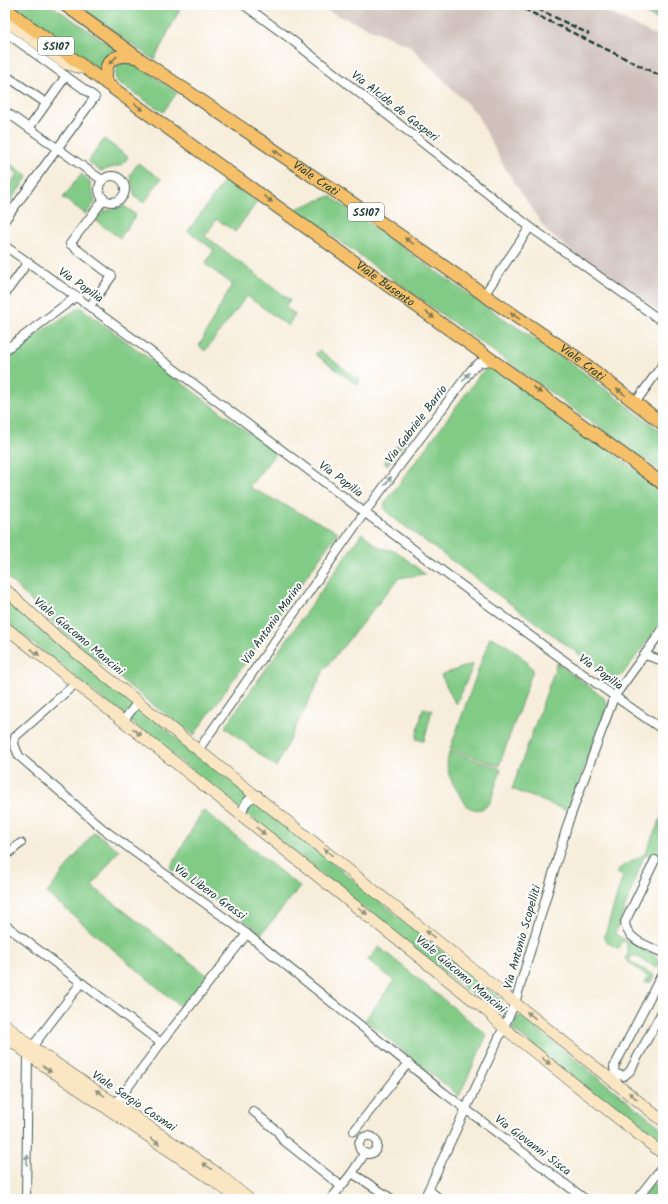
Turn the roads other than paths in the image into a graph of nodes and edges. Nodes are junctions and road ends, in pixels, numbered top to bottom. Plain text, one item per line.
1 (65, 5) edge
2 (244, 5) edge
3 (5, 8) edge
4 (5, 20) edge
5 (5, 32) edge
6 (137, 57) junction
7 (86, 69) junction
8 (5, 75) edge
9 (66, 76) junction
10 (107, 84) junction
11 (46, 103) junction
12 (5, 110) edge
13 (29, 128) junction
14 (57, 148) junction
15 (102, 180) junction
16 (104, 199) junction
17 (5, 220) edge
18 (530, 228) junction
19 (5, 246) edge
20 (28, 262) junction
21 (5, 294) edge
22 (484, 294) junction
23 (77, 296) junction
24 (90, 306) junction
25 (663, 322) edge
26 (5, 350) edge
27 (493, 360) junction
28 (663, 364) edge
29 (635, 403) junction
30 (663, 424) edge
31 (663, 484) edge
32 (364, 512) junction
33 (5, 589) edge
34 (5, 627) edge
35 (663, 629) edge
36 (645, 654) junction
37 (663, 661) edge
38 (76, 683) junction
39 (614, 697) junction
40 (138, 702) junction
41 (123, 721) junction
42 (663, 730) edge
43 (199, 749) junction
44 (258, 796) junction
45 (242, 815) junction
46 (21, 843) dead end
47 (5, 856) edge
48 (656, 860) dead end
49 (8, 927) dead end
50 (247, 934) junction
51 (663, 953) edge
52 (663, 972) edge
53 (81, 982) junction
54 (515, 1003) junction
55 (663, 1010) edge
56 (5, 1024) edge
57 (504, 1028) junction
58 (5, 1036) edge
59 (161, 1042) junction
60 (30, 1051) junction
61 (408, 1063) junction
62 (613, 1077) junction
63 (113, 1108) junction
64 (466, 1110) junction
65 (253, 1111) dead end
66 (663, 1121) edge
67 (354, 1131) dead end
68 (365, 1153) dead end
69 (663, 1154) edge
70 (663, 1166) edge
71 (352, 1173) junction
72 (341, 1186) junction
73 (429, 1190) junction
74 (26, 1199) edge
75 (238, 1199) edge
76 (249, 1199) edge
77 (331, 1199) edge
78 (392, 1199) edge
79 (424, 1199) edge
80 (440, 1199) edge
81 (585, 1199) edge
82 (637, 1199) edge

1 - 6 main road, Viale Crati / SS107
2 - 18 street, Via Alcide de Gasperi
3 - 7 main road, SS107
4 - 7 street
5 - 9 street
6 -> 10 main road
22 -> 6 main road, Viale Crati / SS107
7 - 10 main road, SS107
8 - 11 street
9 - 11 street
9 - 14 street
10 -> 27 main road, Viale Busento / SS107
11 - 13 street
12 - 13 street
13 - 14 street
14 - 15 street
14 - 17 street
15 - 16 street
15 - 16 street
16 - 24 street
18 - 22 street
18 - 25 street, Via Alcide de Gasperi
19 - 20 street, Via Popilia
20 - 21 street
20 - 23 street, Via Popilia
29 -> 22 main road, Viale Crati / SS107
23 - 24 street, Via Popilia
23 - 26 street
24 - 32 street, Via Popilia
27 -> 31 main road, Viale Busento / SS107
32 -> 27 street, Via Gabriele Barrio
28 - 29 street
29 - 30 main road, Viale Crati / SS107
32 - 39 street, Via Popilia
32 - 43 street, Via Antonio Marino
33 - 40 street, Viale Giacomo Mancini
34 -> 38 street, Viale Giacomo Mancini
35 - 36 street, Via Antonio Scopelliti
36 - 37 street
36 - 39 street, Via Antonio Scopelliti
38 - 41 street, Viale Giacomo Mancini
38 - 50 street, Via Libero Grassi
39 - 42 street, Via Popilia
39 - 54 street, Via Antonio Scopelliti
40 - 41 street
40 - 43 street, Viale Giacomo Mancini
41 -> 45 street, Viale Giacomo Mancini
43 - 44 street, Viale Giacomo Mancini
44 - 45 street
54 -> 44 street, Viale Giacomo Mancini
45 -> 57 street, Viale Giacomo Mancini
46 - 47 street
48 - 51 street
49 - 53 street
50 - 59 street
50 - 61 street, Via Libero Grassi
52 - 62 street
53 - 59 street
53 - 60 street
54 - 57 street, Via Antonio Scopelliti
62 -> 54 street, Viale Giacomo Mancini
55 - 62 street
56 - 60 street, Viale Sergio Cosmai
57 - 64 street, Via Antonio Scopelliti
57 -> 69 street, Viale Giacomo Mancini
58 - 60 street, Viale Sergio Cosmai
59 - 63 street
60 - 63 street, Viale Sergio Cosmai
74 -> 60 street
61 - 64 street, Via Libero Grassi
61 - 67 street
66 -> 62 street, Viale Giacomo Mancini
63 -> 75 street, Viale Sergio Cosmai
76 -> 63 street, Viale Sergio Cosmai
64 - 73 street, Via Antonio Scopelliti
64 - 81 street, Via Giovanni Sisca
65 - 72 street
68 - 71 street
70 - 82 street
71 - 72 street
71 - 78 street
72 - 77 street
73 - 79 street, Via Antonio Scopelliti
73 - 80 street

